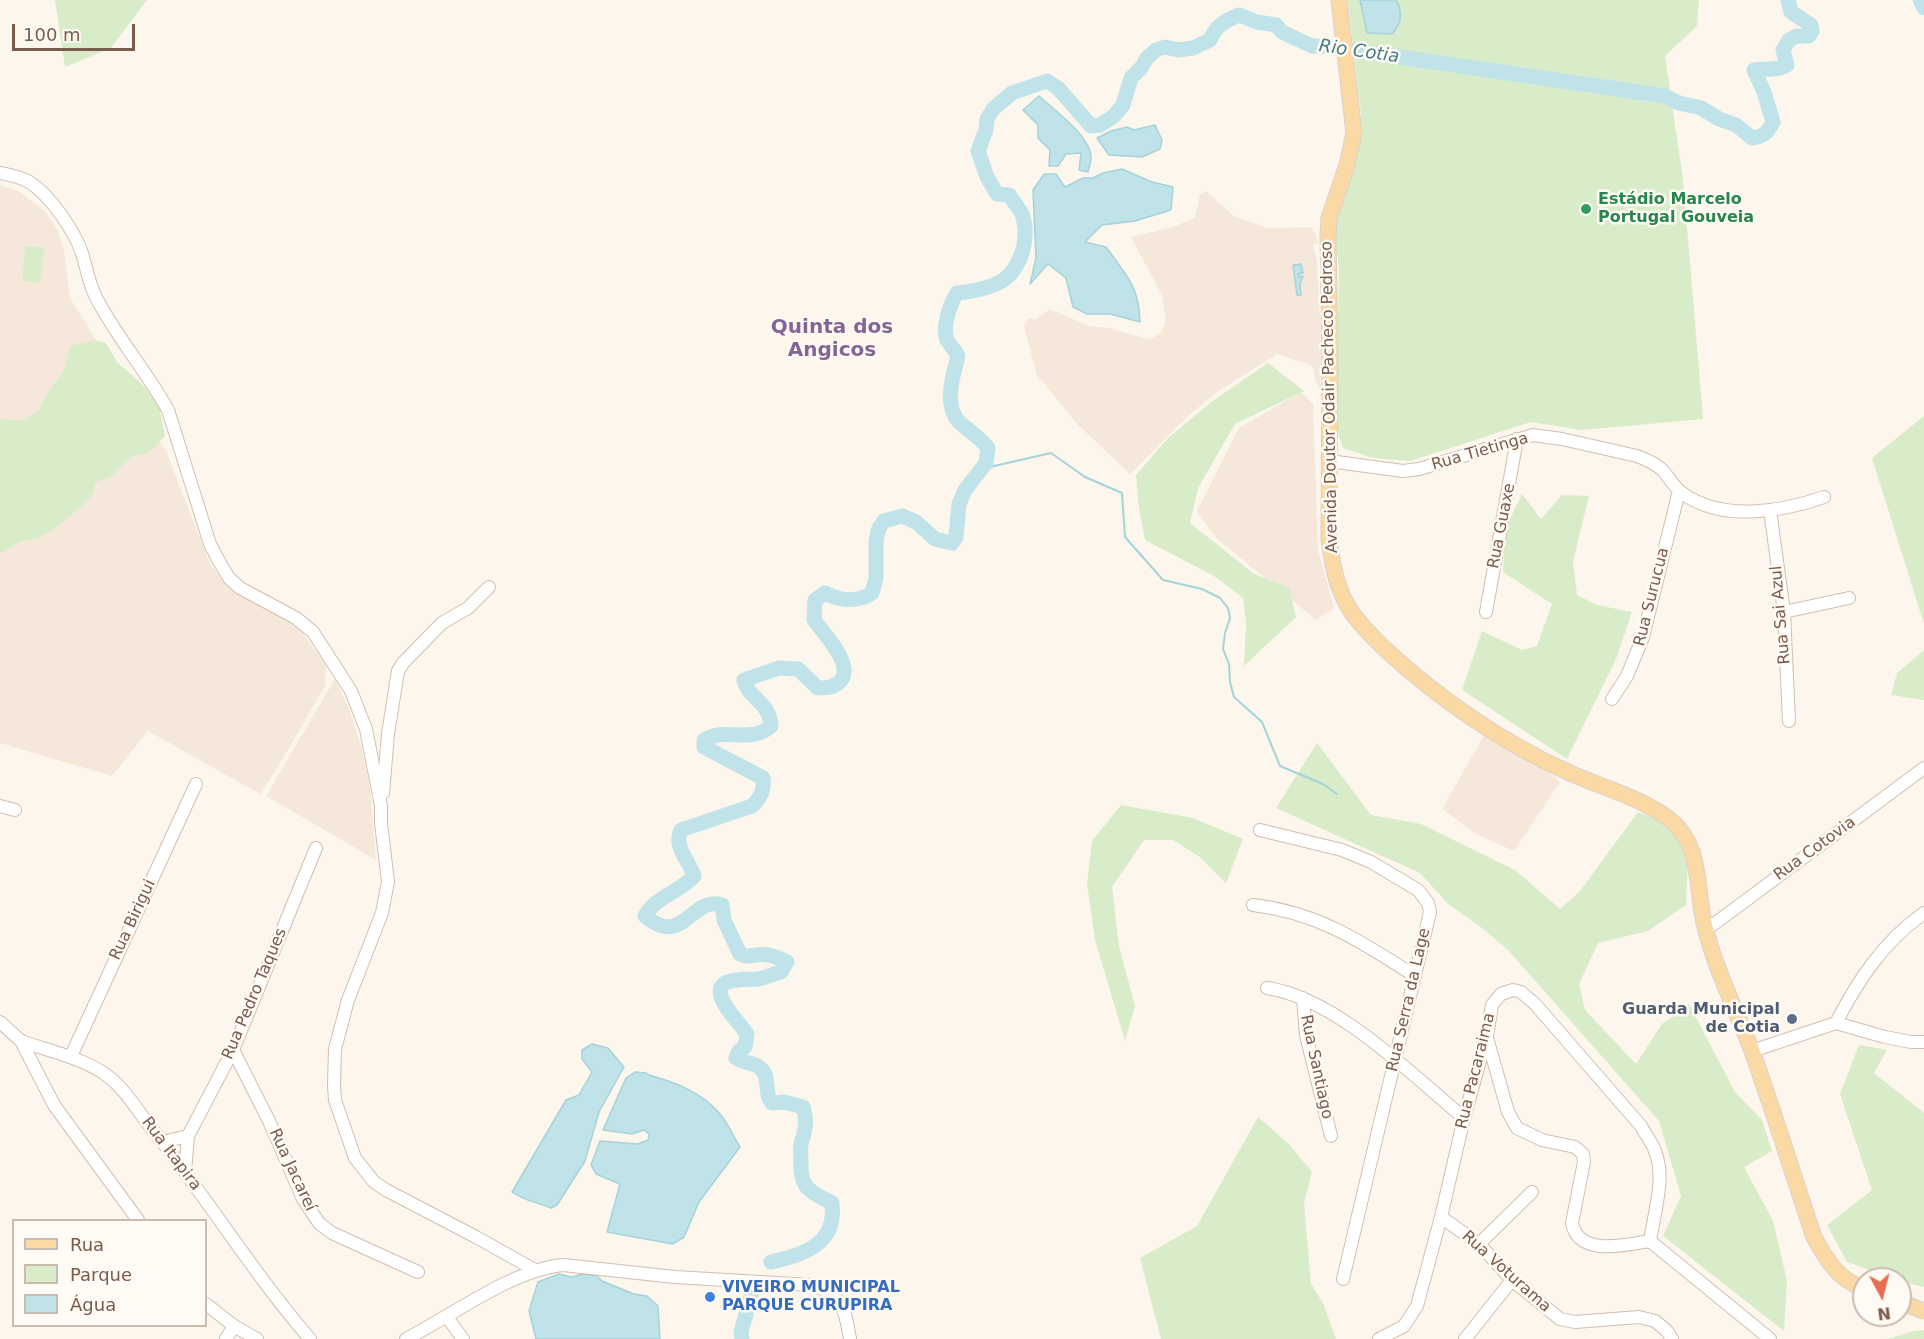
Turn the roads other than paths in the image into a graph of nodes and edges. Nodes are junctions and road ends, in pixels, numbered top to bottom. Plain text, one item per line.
1 (1339, 0) edge
2 (0, 173) edge
3 (1517, 439) junction
4 (1329, 460) junction
5 (1679, 491) junction
6 (1824, 497) dead end
7 (1770, 510) junction
8 (489, 587) dead end
9 (1849, 598) dead end
10 (1486, 612) dead end
11 (1784, 612) junction
12 (1612, 699) dead end
13 (1789, 721) dead end
14 (1924, 768) edge
15 (196, 784) dead end
16 (0, 806) edge
17 (381, 806) junction
18 (15, 810) dead end
19 (1260, 830) dead end
20 (316, 848) dead end
21 (1253, 905) dead end
22 (1924, 913) edge
23 (1706, 930) junction
24 (1415, 976) junction
25 (1267, 988) dead end
26 (1303, 998) junction
27 (0, 1022) edge
28 (1836, 1023) junction
29 (1487, 1036) junction
30 (21, 1041) junction
31 (1924, 1042) edge
32 (233, 1050) junction
33 (1752, 1051) junction
34 (71, 1056) junction
35 (1395, 1058) junction
36 (1500, 1082) junction
37 (1473, 1086) junction
38 (1464, 1118) junction
39 (188, 1136) junction
40 (1331, 1136) dead end
41 (162, 1142) junction
42 (185, 1172) junction
43 (1532, 1192) dead end
44 (1441, 1217) junction
45 (137, 1219) edge
46 (1650, 1241) junction
47 (1479, 1244) junction
48 (535, 1270) junction
49 (418, 1272) dead end
50 (1343, 1279) dead end
51 (1512, 1280) junction
52 (1852, 1281) edge
53 (207, 1305) edge
54 (447, 1317) junction
55 (234, 1326) junction
56 (226, 1339) edge
57 (257, 1339) edge
58 (310, 1339) edge
59 (406, 1339) edge
60 (463, 1339) edge
61 (850, 1339) edge
62 (1379, 1339) edge
63 (1465, 1339) edge
64 (1672, 1339) edge
65 (1770, 1339) edge

1 - 4 main road, Avenida Doutor Odair Pacheco Pedroso
2 - 17 street
3 - 4 street, Rua Tietinga
3 - 5 street, Rua Tietinga
3 - 10 street, Rua Guaxe
4 - 23 main road, Avenida Doutor Odair Pacheco Pedroso
5 - 7 street, Rua Tietinga
5 - 12 street, Rua Surucua
6 - 7 street, Rua Tietinga
7 - 11 street, Rua Sai Azul
8 - 17 street
9 - 11 street
11 - 13 street, Rua Sai Azul
14 - 23 street, Rua Cotovia
15 - 34 street, Rua Birigui
16 - 18 street
17 - 48 street
19 - 24 street, Rua Serra da Lage
20 - 32 street, Rua Pedro Taques
21 - 24 street
22 - 28 street
23 - 33 main road, Avenida Doutor Odair Pacheco Pedroso
24 - 35 street, Rua Serra da Lage
25 - 26 street
26 - 35 street
26 - 40 street, Rua Santiago
27 - 30 street
28 - 31 street
28 - 33 street
29 - 36 street
29 - 37 street, Rua Pacaraima
29 - 46 street, Rua Pacaraima
30 - 34 street, Rua Itapira
30 - 45 street
32 - 39 street, Rua Pedro Taques
32 - 49 street, Rua Jacareí
33 - 52 main road, Avenida Doutor Odair Pacheco Pedroso
34 - 41 street, Rua Itapira
35 - 38 street
35 - 50 street, Rua Serra da Lage
36 - 37 street
36 - 46 street
37 - 38 street, Rua Pacaraima
38 - 44 street, Rua Pacaraima
39 - 41 street
39 - 42 street, Rua Pedro Taques
41 - 42 street, Rua Itapira
42 - 58 street, Rua Itapira
43 - 47 street
44 - 47 street, Rua Voturama
44 - 62 street, Rua Pacaraima
46 - 65 street
47 - 51 street, Rua Voturama
48 - 54 street
48 - 61 street
51 - 63 street
51 - 64 street, Rua Voturama
53 - 55 street
54 - 59 street
54 - 60 street
55 - 56 street
55 - 57 street

